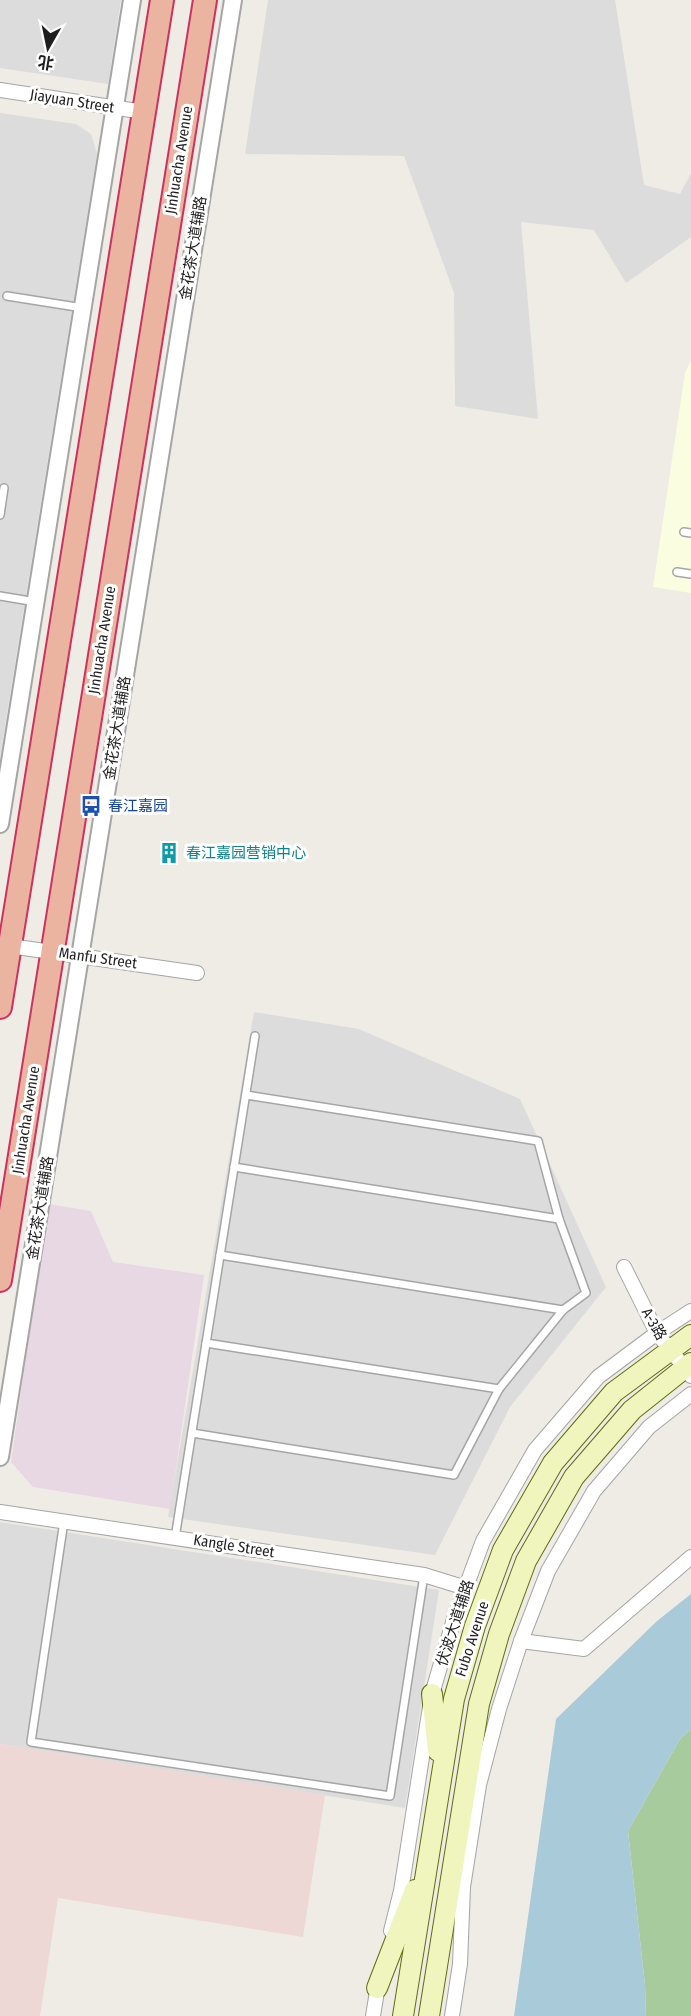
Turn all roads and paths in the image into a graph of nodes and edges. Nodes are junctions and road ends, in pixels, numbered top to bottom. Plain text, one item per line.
1 (132, 0) edge
2 (162, 0) edge
3 (205, 0) edge
4 (233, 0) edge
5 (0, 90) edge
6 (115, 108) junction
7 (144, 112) junction
8 (7, 296) dead end
9 (83, 308) junction
10 (4, 488) dead end
11 (0, 515) edge
12 (677, 572) dead end
13 (691, 574) edge
14 (0, 596) edge
15 (36, 602) junction
16 (0, 824) edge
17 (5, 945) edge
18 (53, 952) junction
19 (80, 956) junction
20 (196, 973) dead end
21 (0, 1007) edge
22 (255, 1036) dead end
23 (246, 1095) junction
24 (234, 1167) junction
25 (559, 1219) junction
26 (220, 1255) junction
27 (624, 1267) dead end
28 (0, 1280) edge
29 (562, 1310) junction
30 (691, 1311) edge
31 (657, 1333) junction
32 (691, 1335) edge
33 (206, 1342) junction
34 (670, 1349) junction
35 (689, 1369) edge
36 (499, 1389) junction
37 (691, 1394) edge
38 (192, 1433) junction
39 (0, 1456) edge
40 (0, 1512) edge
41 (64, 1521) junction
42 (175, 1538) junction
43 (691, 1557) edge
44 (424, 1575) junction
45 (466, 1588) junction
46 (521, 1641) junction
47 (432, 1694) junction
48 (441, 1779) junction
49 (429, 1851) junction
50 (456, 1886) junction
51 (417, 1928) junction
52 (442, 1932) junction
53 (377, 1988) junction
54 (373, 2016) edge
55 (403, 2016) edge
56 (429, 2016) edge
57 (452, 2016) edge

1 - 6 street
2 - 7 highway
3 - 18 highway, Jinhuacha Avenue
4 - 19 street, 金花茶大道辅路
5 - 6 street, Jiayuan Street
6 - 7 street, Jiayuan Street
6 - 9 street
7 - 17 highway
8 - 9 lane
9 - 15 street
10 - 11 lane
12 - 13 lane
14 - 15 lane
15 - 16 street
17 - 18 street, Manfu Street
17 - 21 highway
18 - 19 street, Manfu Street
18 - 28 highway, Jinhuacha Avenue
19 - 20 street, Manfu Street
19 - 39 street, 金花茶大道辅路
22 - 23 lane
23 - 24 lane
23 - 25 lane
24 - 25 lane
24 - 26 lane
25 - 29 lane
26 - 29 lane
26 - 33 lane
27 - 31 street, A-3路
29 - 36 lane
30 - 31 street, 伏波大道辅路
31 - 34 street, A-3路
31 - 45 street, 伏波大道辅路
32 - 34 main road, Fubo Avenue
33 - 36 lane
33 - 38 lane
34 - 35 street, A-3路
34 - 48 main road, Fubo Avenue
35 - 50 main road, Fubo Avenue
36 - 38 lane
37 - 46 street
38 - 42 lane
40 - 41 street, Kangle Street
41 - 42 street, Kangle Street
41 - 44 lane
42 - 44 street, Kangle Street
43 - 46 street
44 - 45 street, Kangle Street
45 - 47 street, 伏波大道辅路
46 - 50 street
47 - 48 main road
47 - 53 street, 伏波大道辅路
48 - 49 main road, Fubo Avenue
49 - 51 main road, Fubo Avenue
49 - 53 main road
50 - 52 main road, Fubo Avenue
50 - 57 street
51 - 52 main road
51 - 55 main road, Fubo Avenue
52 - 56 main road, Fubo Avenue
53 - 54 street, 伏波大道辅路

